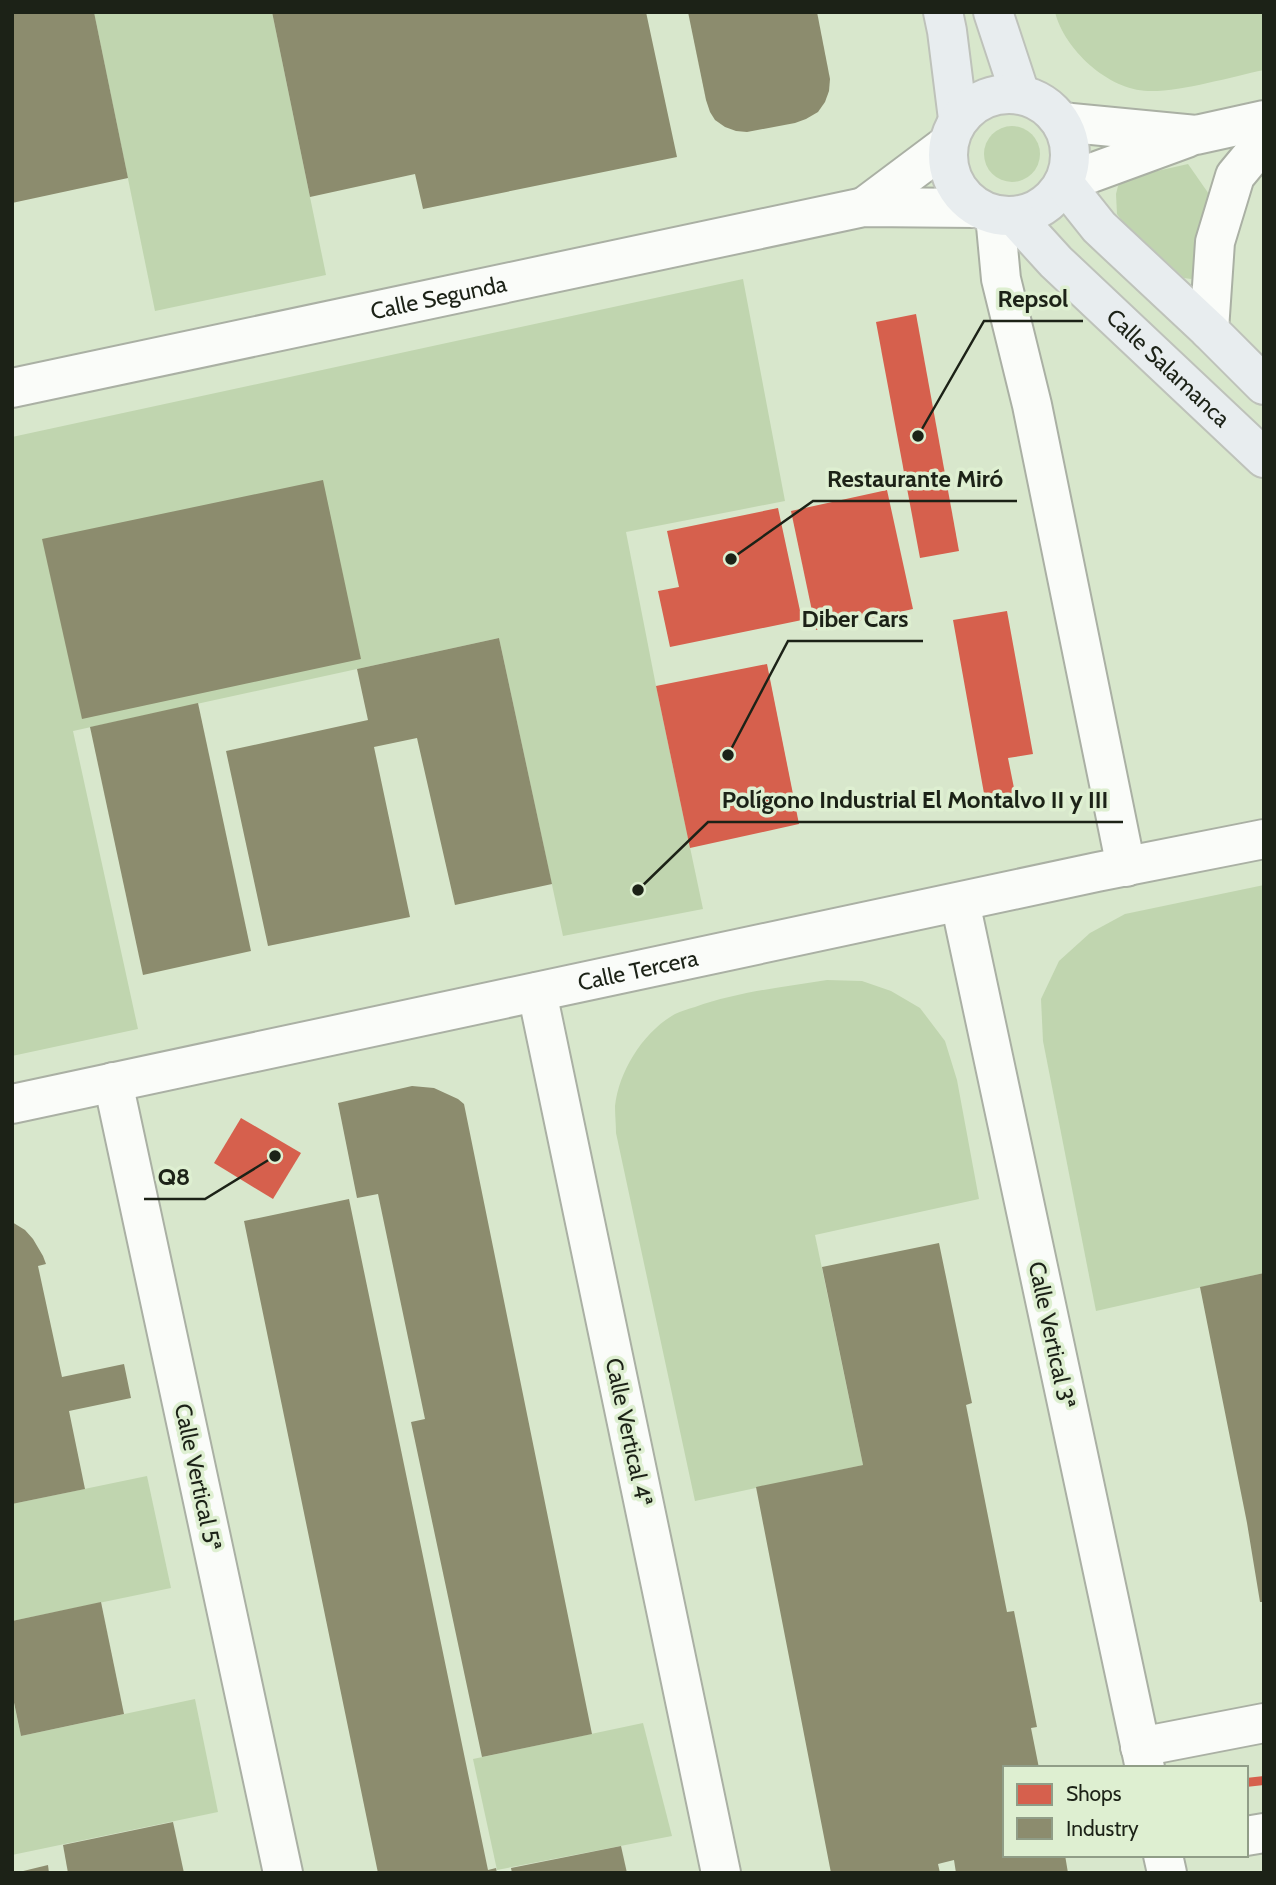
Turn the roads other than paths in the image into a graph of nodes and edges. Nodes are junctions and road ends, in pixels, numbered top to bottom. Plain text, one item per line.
1 (943, 12) edge
2 (992, 12) edge
3 (1020, 94) junction
4 (1264, 120) edge
5 (1061, 122) junction
6 (953, 131) junction
7 (1196, 135) junction
8 (1264, 141) edge
9 (1064, 183) junction
10 (864, 207) junction
11 (995, 213) junction
12 (1209, 330) junction
13 (1264, 385) edge
14 (12, 388) edge
15 (1264, 458) edge
16 (1264, 839) edge
17 (1126, 867) junction
18 (960, 902) junction
19 (537, 992) junction
20 (113, 1082) junction
21 (12, 1104) edge
22 (1264, 1723) edge
23 (1142, 1757) edge
24 (283, 1873) edge
25 (721, 1873) edge

1 - 6 main road
2 - 3 main road
3 - 5 main road
3 - 6 main road
4 - 7 street
5 - 7 street
5 - 9 main road
6 - 10 street, Calle Segunda
6 - 11 main road
7 - 9 street
8 - 12 street
9 - 11 main road
9 - 12 main road
10 - 11 street, Calle Segunda
10 - 14 street, Calle Segunda
11 - 15 main road, Calle Salamanca
11 - 17 street
12 - 13 main road
16 - 17 street, Calle Tercera
17 - 18 street, Calle Tercera
18 - 19 street, Calle Tercera
18 - 23 street, Calle Vertical 3ª
19 - 20 street, Calle Tercera
19 - 25 street, Calle Vertical 4ª
20 - 21 street, Calle Tercera
20 - 24 street, Calle Vertical 5ª
22 - 23 street

